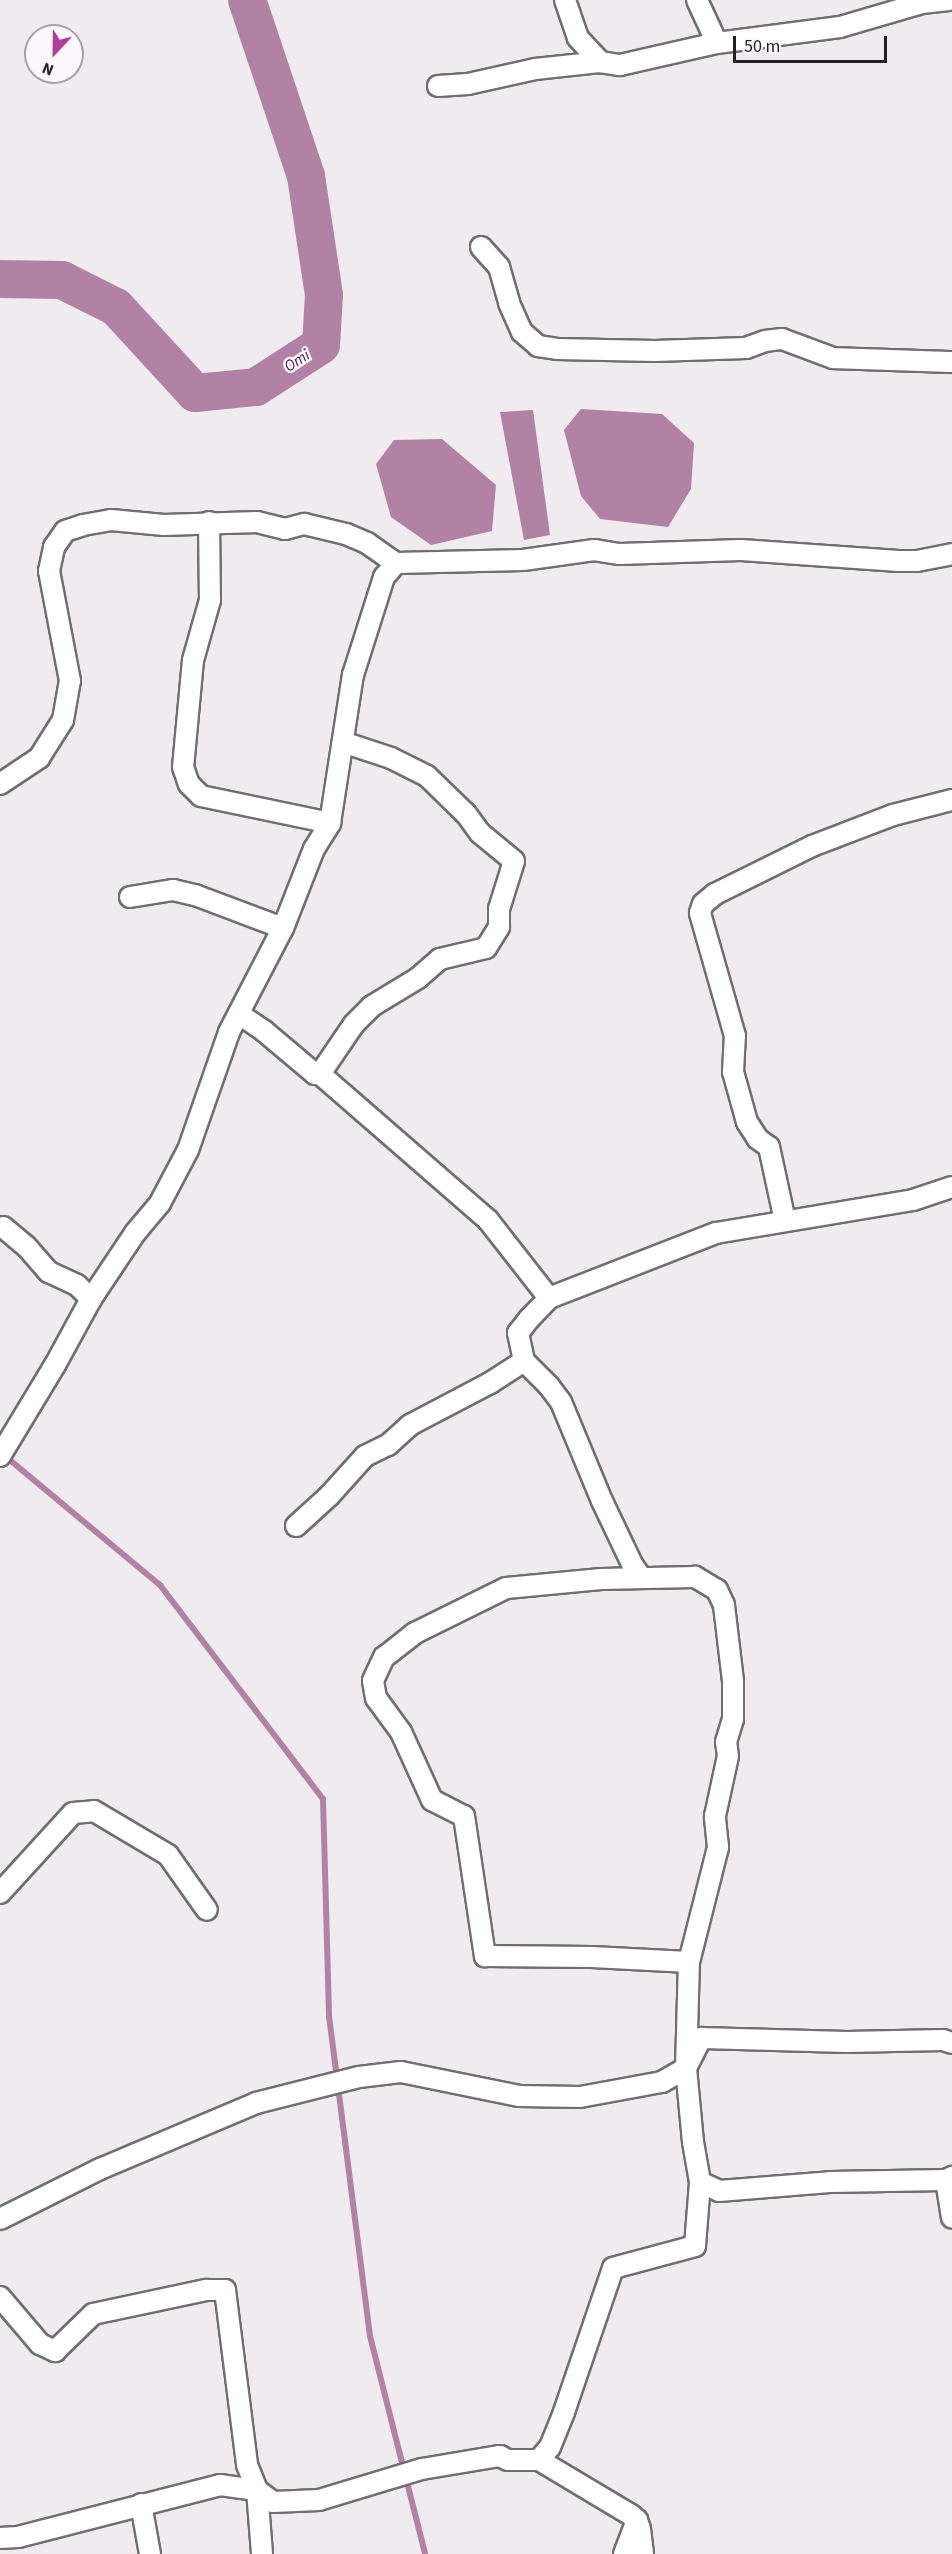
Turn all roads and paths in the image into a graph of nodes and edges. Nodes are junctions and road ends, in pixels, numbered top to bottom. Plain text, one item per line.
1 (564, 0) edge
2 (697, 0) edge
3 (950, 0) edge
4 (717, 43) junction
5 (600, 62) junction
6 (438, 87) dead end
7 (481, 247) dead end
8 (952, 362) edge
9 (209, 522) junction
10 (952, 554) edge
11 (396, 563) junction
12 (342, 742) junction
13 (0, 784) edge
14 (952, 800) edge
15 (330, 823) junction
16 (130, 897) dead end
17 (283, 928) junction
18 (239, 1014) junction
19 (320, 1074) junction
20 (952, 1187) edge
21 (785, 1221) junction
22 (3, 1227) dead end
23 (549, 1298) junction
24 (91, 1299) junction
25 (524, 1361) junction
26 (0, 1456) edge
27 (296, 1526) dead end
28 (632, 1574) junction
29 (0, 1893) edge
30 (207, 1910) dead end
31 (689, 1962) junction
32 (952, 2043) edge
33 (686, 2068) junction
34 (949, 2178) edge
35 (700, 2181) junction
36 (952, 2218) edge
37 (0, 2219) edge
38 (0, 2297) edge
39 (539, 2460) junction
40 (257, 2490) junction
41 (141, 2504) junction
42 (637, 2520) junction
43 (0, 2538) edge
44 (150, 2554) edge
45 (262, 2554) edge
46 (624, 2554) edge
47 (643, 2554) edge

1 - 5 street
2 - 4 street
3 - 4 street
4 - 5 street
5 - 6 street
7 - 8 street
9 - 11 street
9 - 13 street
9 - 15 street
10 - 11 street
11 - 12 street
12 - 15 street
12 - 19 street
14 - 21 street
15 - 17 street
16 - 17 street
17 - 18 street
18 - 19 street
18 - 24 street
19 - 23 street
20 - 21 street
21 - 23 street
22 - 24 street
23 - 25 street
24 - 26 street
25 - 27 street
25 - 28 street
28 - 31 street
28 - 31 street
29 - 30 street
31 - 33 street
32 - 33 street
33 - 35 street
33 - 37 street
34 - 35 street
34 - 36 street
35 - 39 street
38 - 40 street
39 - 40 street
39 - 42 street
40 - 41 street
40 - 45 street
41 - 43 street
41 - 44 street
42 - 46 street
42 - 47 street

